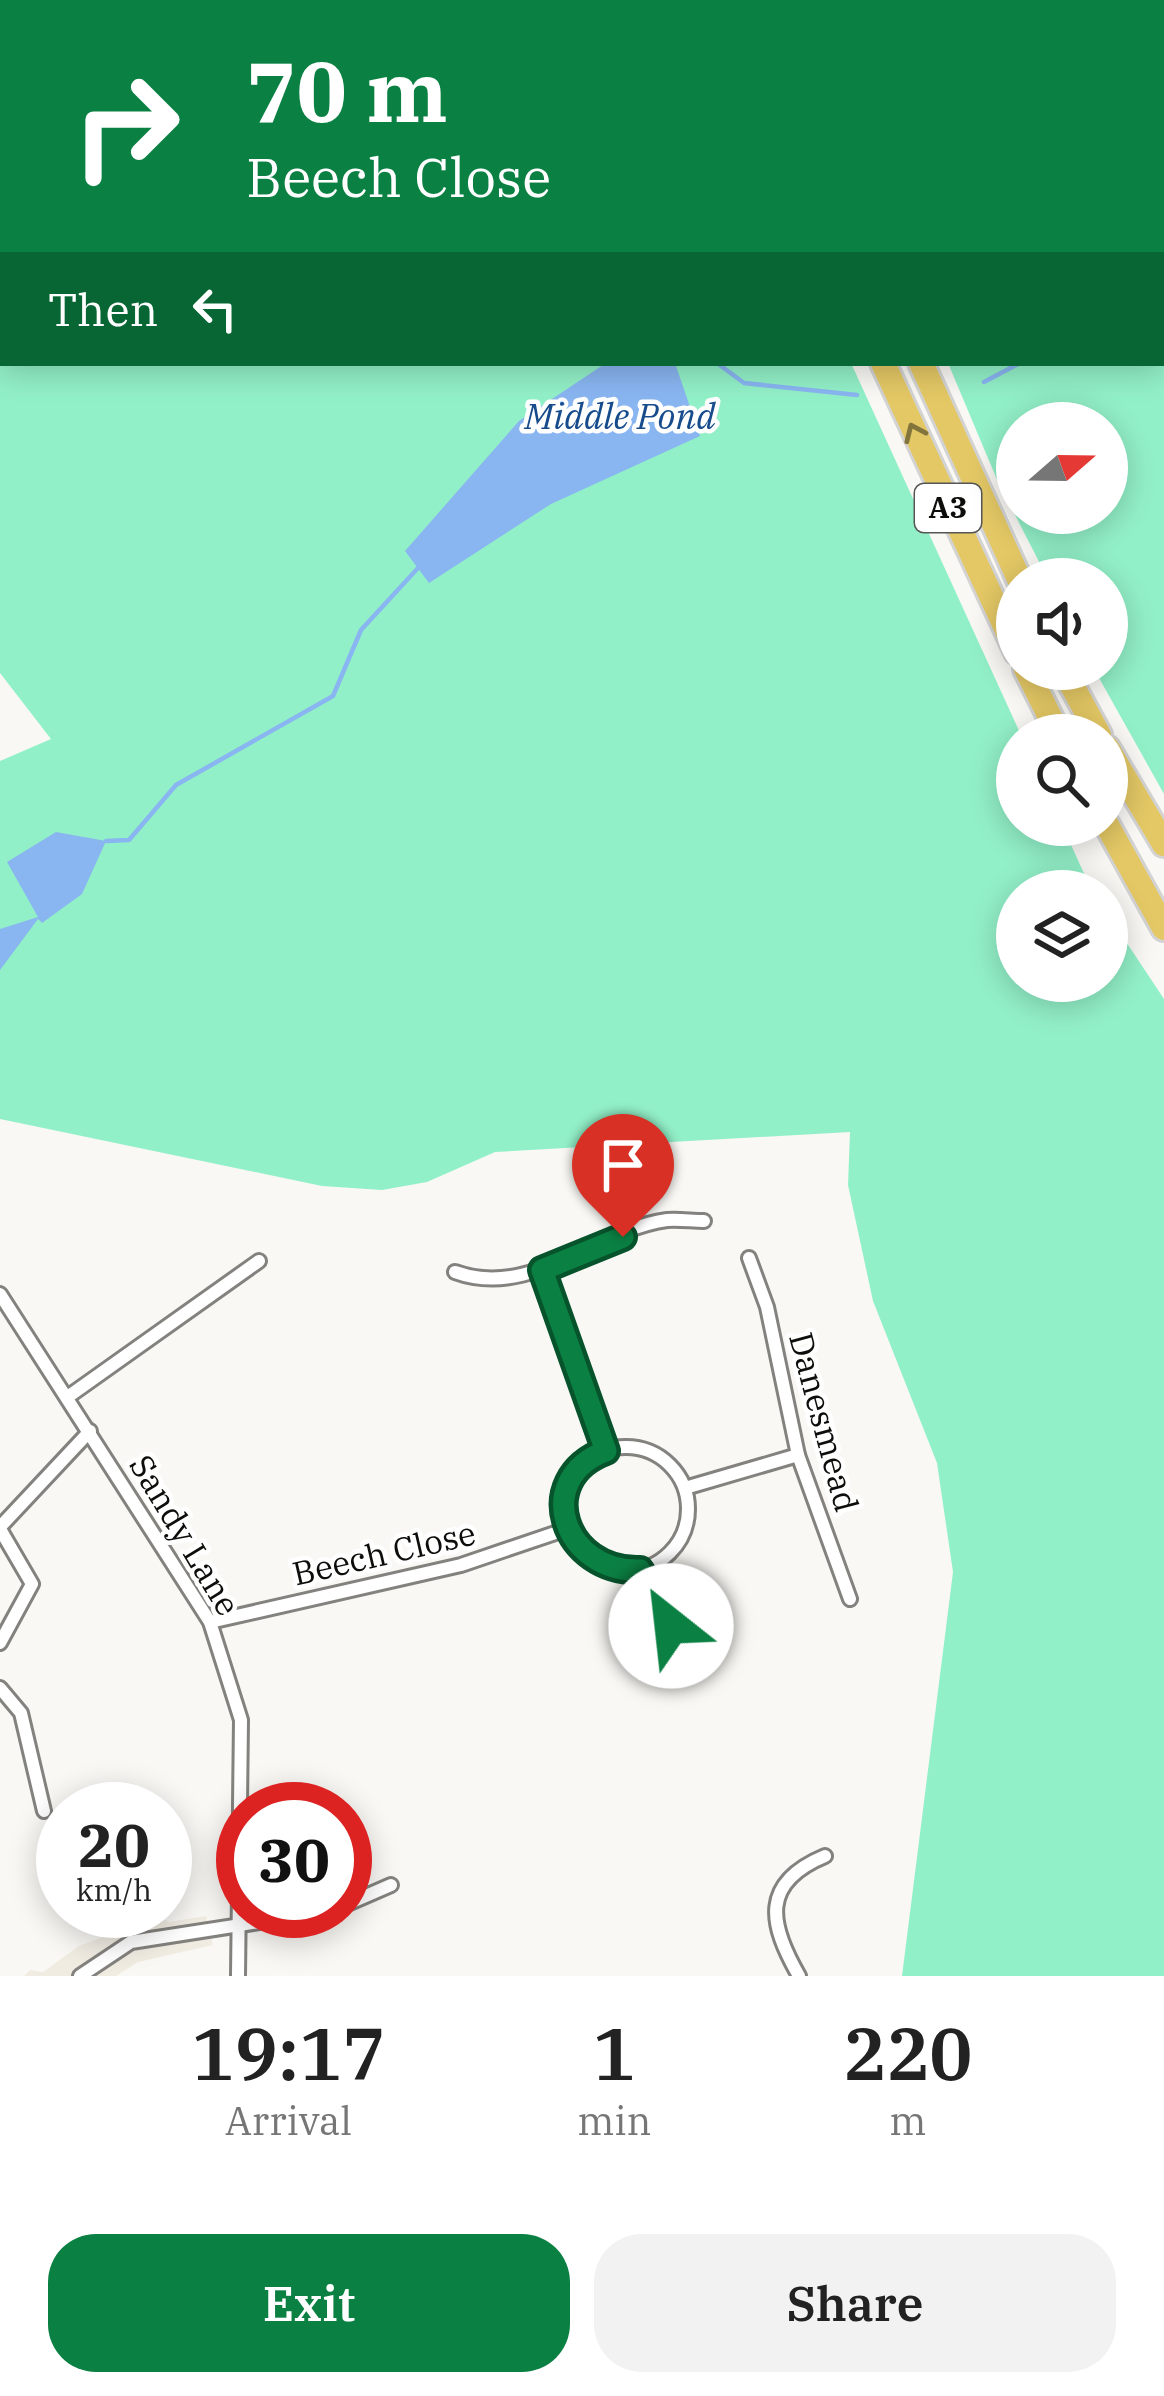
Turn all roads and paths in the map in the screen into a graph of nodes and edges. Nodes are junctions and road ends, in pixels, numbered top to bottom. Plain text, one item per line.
1 (884, 366) edge
2 (921, 366) edge
3 (1009, 558) edge
4 (996, 607) edge
5 (1128, 783) edge
6 (1164, 844) edge
7 (1119, 846) edge
8 (1164, 928) edge
9 (704, 1221) dead end
10 (749, 1258) dead end
11 (259, 1261) dead end
12 (542, 1270) junction
13 (455, 1272) dead end
14 (0, 1294) edge
15 (68, 1396) junction
16 (90, 1431) junction
17 (606, 1451) junction
18 (798, 1455) junction
19 (686, 1488) junction
20 (0, 1528) edge
21 (567, 1529) junction
22 (640, 1570) junction
23 (850, 1599) dead end
24 (210, 1622) junction
25 (0, 1643) edge
26 (686, 1660) dead end
27 (0, 1688) edge
28 (37, 1782) edge
29 (239, 1782) edge
30 (796, 1849) dead end
31 (825, 1856) dead end
32 (805, 1865) junction
33 (391, 1885) dead end
34 (372, 1893) edge
35 (216, 1926) edge
36 (237, 1938) edge
37 (80, 1976) edge
38 (238, 1976) edge
39 (799, 1976) edge

4 -> 1 highway, A3
2 - 3 highway, A3
5 - 6 highway
7 - 8 highway
9 - 12 street
10 - 18 street, Danesmead
11 - 15 street
12 - 13 street
12 - 17 street
14 - 15 street, Sandy Lane
15 - 16 street, Sandy Lane
16 - 20 street
16 - 24 street, Sandy Lane
17 - 19 street
17 - 21 street
18 - 19 street
18 - 23 street, Danesmead
19 - 22 street
20 - 25 street
21 - 22 street
21 - 24 street, Beech Close
22 - 26 street
24 - 29 street, Sandy Lane
27 - 28 street
30 - 32 street
31 - 32 street
32 - 39 street
33 - 34 street
35 - 37 street
36 - 38 street, Sandy Lane

